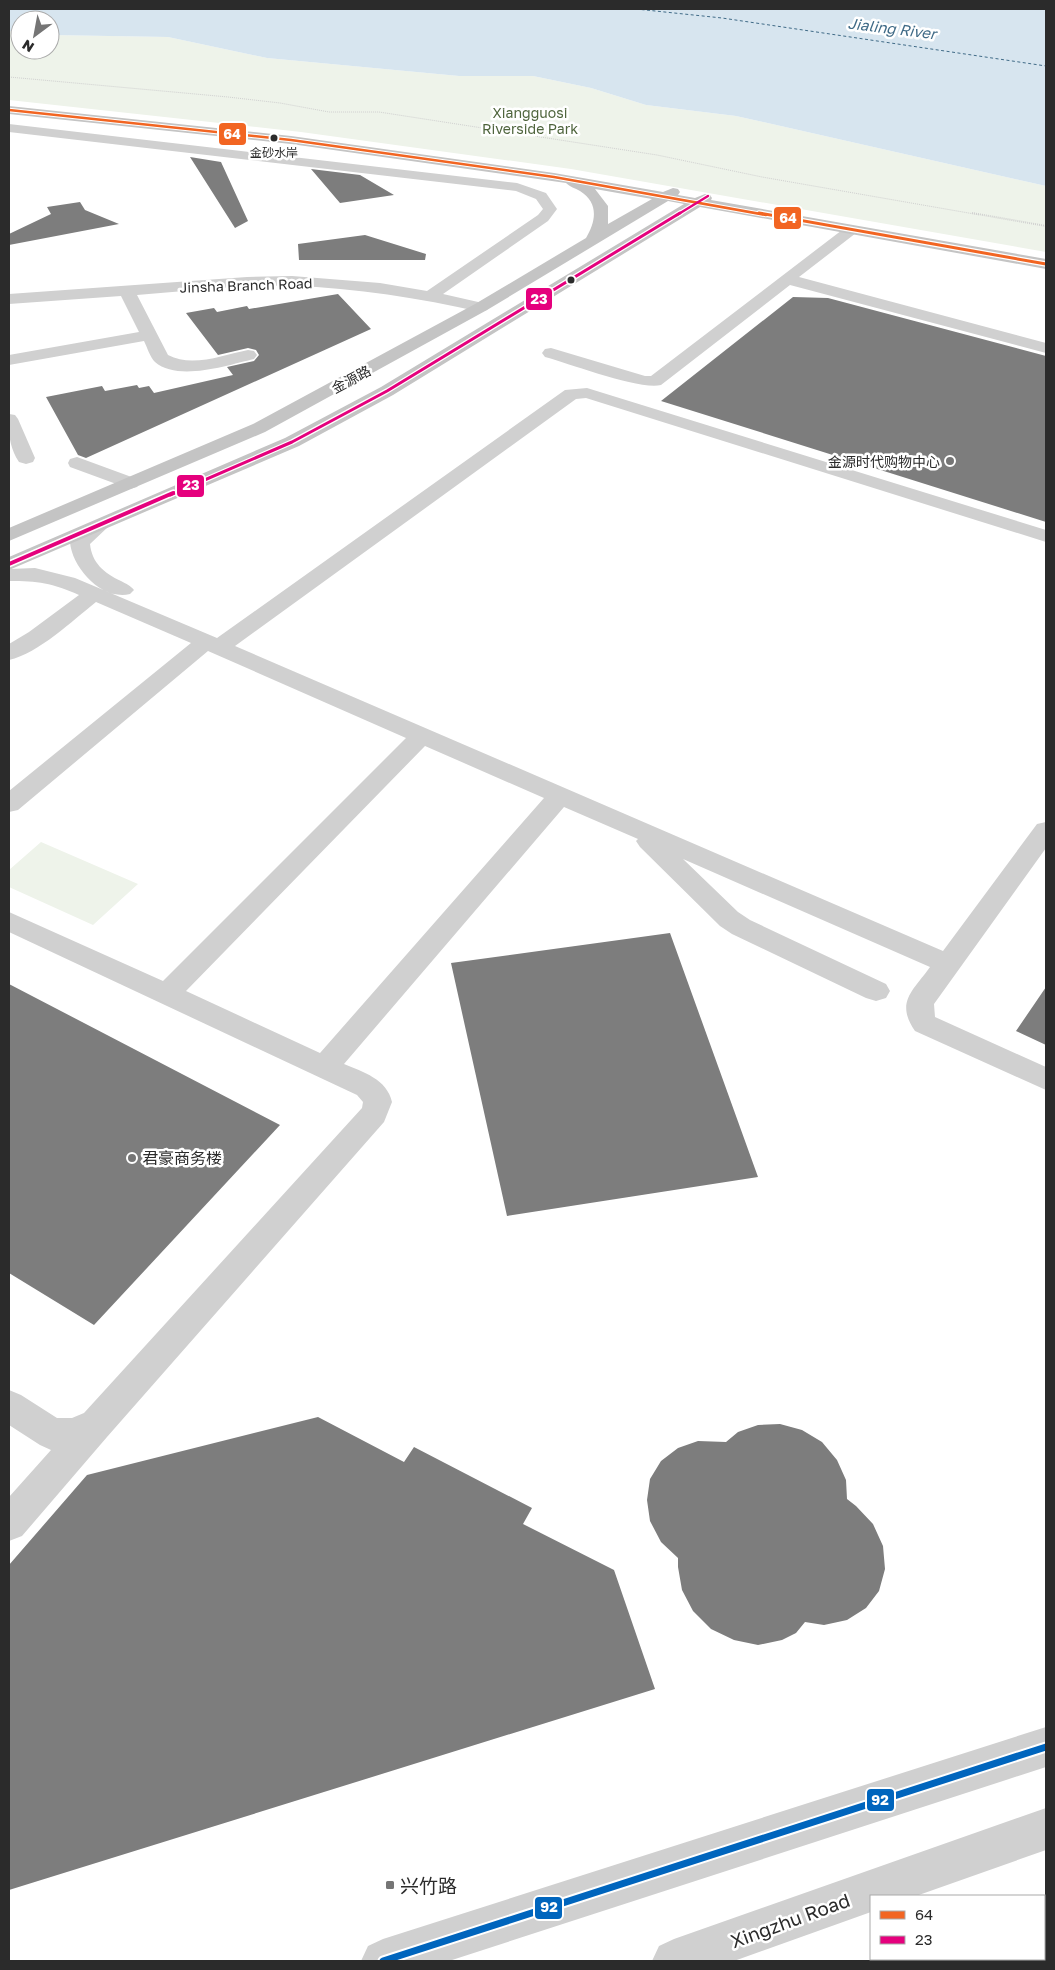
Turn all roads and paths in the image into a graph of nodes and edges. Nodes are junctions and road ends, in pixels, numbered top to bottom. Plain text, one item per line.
1 (9, 77) edge
2 (9, 102) edge
3 (9, 110) edge
4 (9, 128) edge
5 (554, 177) junction
6 (672, 193) junction
7 (703, 199) junction
8 (762, 214) junction
9 (670, 220) junction
10 (1046, 226) edge
11 (851, 230) junction
12 (591, 242) junction
13 (618, 252) junction
14 (1046, 256) edge
15 (1046, 264) edge
16 (787, 279) junction
17 (126, 290) junction
18 (430, 296) junction
19 (9, 298) edge
20 (481, 307) junction
21 (150, 335) junction
22 (1046, 348) edge
23 (551, 353) dead end
24 (248, 355) dead end
25 (9, 360) edge
26 (9, 419) edge
27 (26, 458) dead end
28 (77, 463) dead end
29 (130, 483) junction
30 (99, 526) junction
31 (9, 535) edge
32 (1046, 536) edge
33 (9, 564) edge
34 (9, 575) edge
35 (95, 593) junction
36 (219, 642) junction
37 (9, 653) edge
38 (422, 736) junction
39 (560, 796) junction
40 (609, 801) junction
41 (9, 804) edge
42 (638, 829) junction
43 (1046, 830) edge
44 (9, 921) edge
45 (952, 958) junction
46 (876, 992) dead end
47 (166, 994) junction
48 (324, 1067) junction
49 (1046, 1079) edge
50 (9, 1406) edge
51 (96, 1425) junction
52 (9, 1524) edge
53 (1046, 1747) edge
54 (1046, 1829) edge
55 (383, 1961) edge
56 (674, 1961) edge

1 - 10 path
2 - 6 main road
3 - 5 main road
4 - 18 street
5 - 6 main road
5 - 12 main road
6 - 7 main road
6 - 12 main road, 金源路
7 - 8 main road
7 - 9 main road, 金源路
7 - 14 main road
8 - 9 main road
8 - 11 main road
9 - 13 main road, 金源路
11 - 15 main road
11 - 16 street
12 - 13 main road
12 - 20 main road, 金源路
13 - 30 main road, 金源路
16 - 22 street
16 - 23 street
17 - 18 street, Jinsha Branch Road
17 - 19 street, Jinsha Branch Road
17 - 21 street
18 - 20 street, Jinsha Branch Road
20 - 29 main road, 金源路
21 - 24 street
21 - 25 street
26 - 27 street
28 - 29 street
29 - 31 main road, 金源路
30 - 33 main road, 金源路
30 - 36 street
32 - 36 street
34 - 35 street
35 - 36 street
35 - 37 street
36 - 38 street
36 - 40 street
36 - 41 street
38 - 39 street
38 - 47 street
39 - 42 street
39 - 48 street
40 - 42 street
40 - 45 street
42 - 45 street
42 - 46 street
43 - 45 street
44 - 47 street
45 - 49 street
47 - 48 street
48 - 51 street
50 - 51 street
51 - 52 street
53 - 55 street
54 - 56 street, Xingzhu Road

